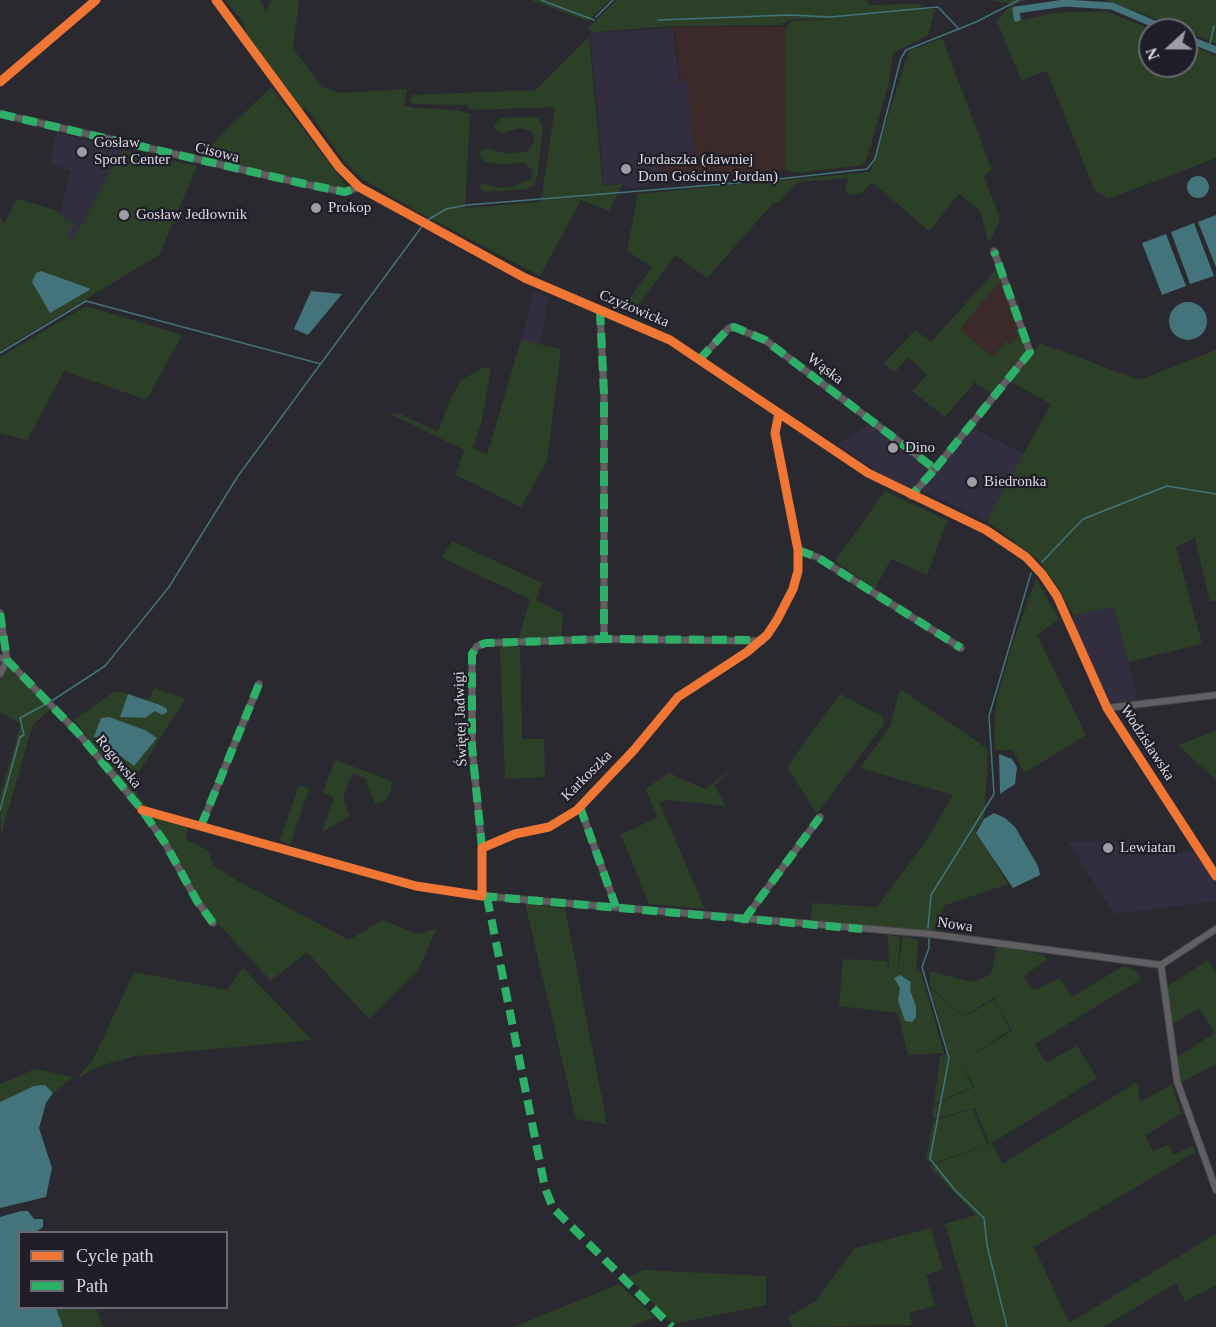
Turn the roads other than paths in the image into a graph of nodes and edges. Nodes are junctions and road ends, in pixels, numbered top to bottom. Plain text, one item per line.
1 (96, 0) edge
2 (216, 0) edge
3 (0, 82) edge
4 (0, 114) edge
5 (359, 187) junction
6 (994, 251) dead end
7 (600, 310) junction
8 (699, 360) junction
9 (779, 413) junction
10 (935, 469) junction
11 (911, 496) junction
12 (798, 550) junction
13 (0, 613) edge
14 (1067, 618) joint
15 (604, 639) junction
16 (762, 640) junction
17 (961, 648) dead end
18 (3, 659) edge
19 (0, 674) edge
20 (259, 684) dead end
21 (1216, 695) edge
22 (1107, 708) junction
23 (580, 807) junction
24 (142, 810) junction
25 (820, 817) dead end
26 (201, 826) junction
27 (482, 848) junction
28 (1216, 876) edge
29 (482, 896) junction
30 (616, 907) junction
31 (744, 920) junction
32 (213, 923) dead end
33 (1216, 929) edge
34 (1161, 965) junction
35 (1216, 1190) edge

1 - 3 street
2 - 5 street, Czyżowicka
4 - 5 street, Cisowa
5 - 7 street, Czyżowicka
6 - 10 street
7 - 8 street, Czyżowicka
7 - 15 street
8 - 9 street, Czyżowicka
8 - 10 street, Wąska
9 - 11 street, Czyżowicka
9 - 12 street, Karkoszka
10 - 11 street
11 - 14 street, Czyżowicka
12 - 16 street, Karkoszka
12 - 17 street
13 - 18 street
14 - 22 street, Wodzisławska
15 - 16 street, Świętej Jadwigi
15 - 27 street, Świętej Jadwigi
16 - 23 street, Karkoszka
18 - 19 street
18 - 24 street, Rogowska
20 - 26 street
21 - 22 street, Wodzisławska
22 - 28 street, Wodzisławska
23 - 27 street, Karkoszka
23 - 30 street
24 - 26 street
24 - 32 street, Rogowska
25 - 31 street
26 - 29 street
27 - 29 street
29 - 30 street, Nowa
30 - 31 street, Nowa
31 - 34 street, Nowa
33 - 34 street
34 - 35 street

